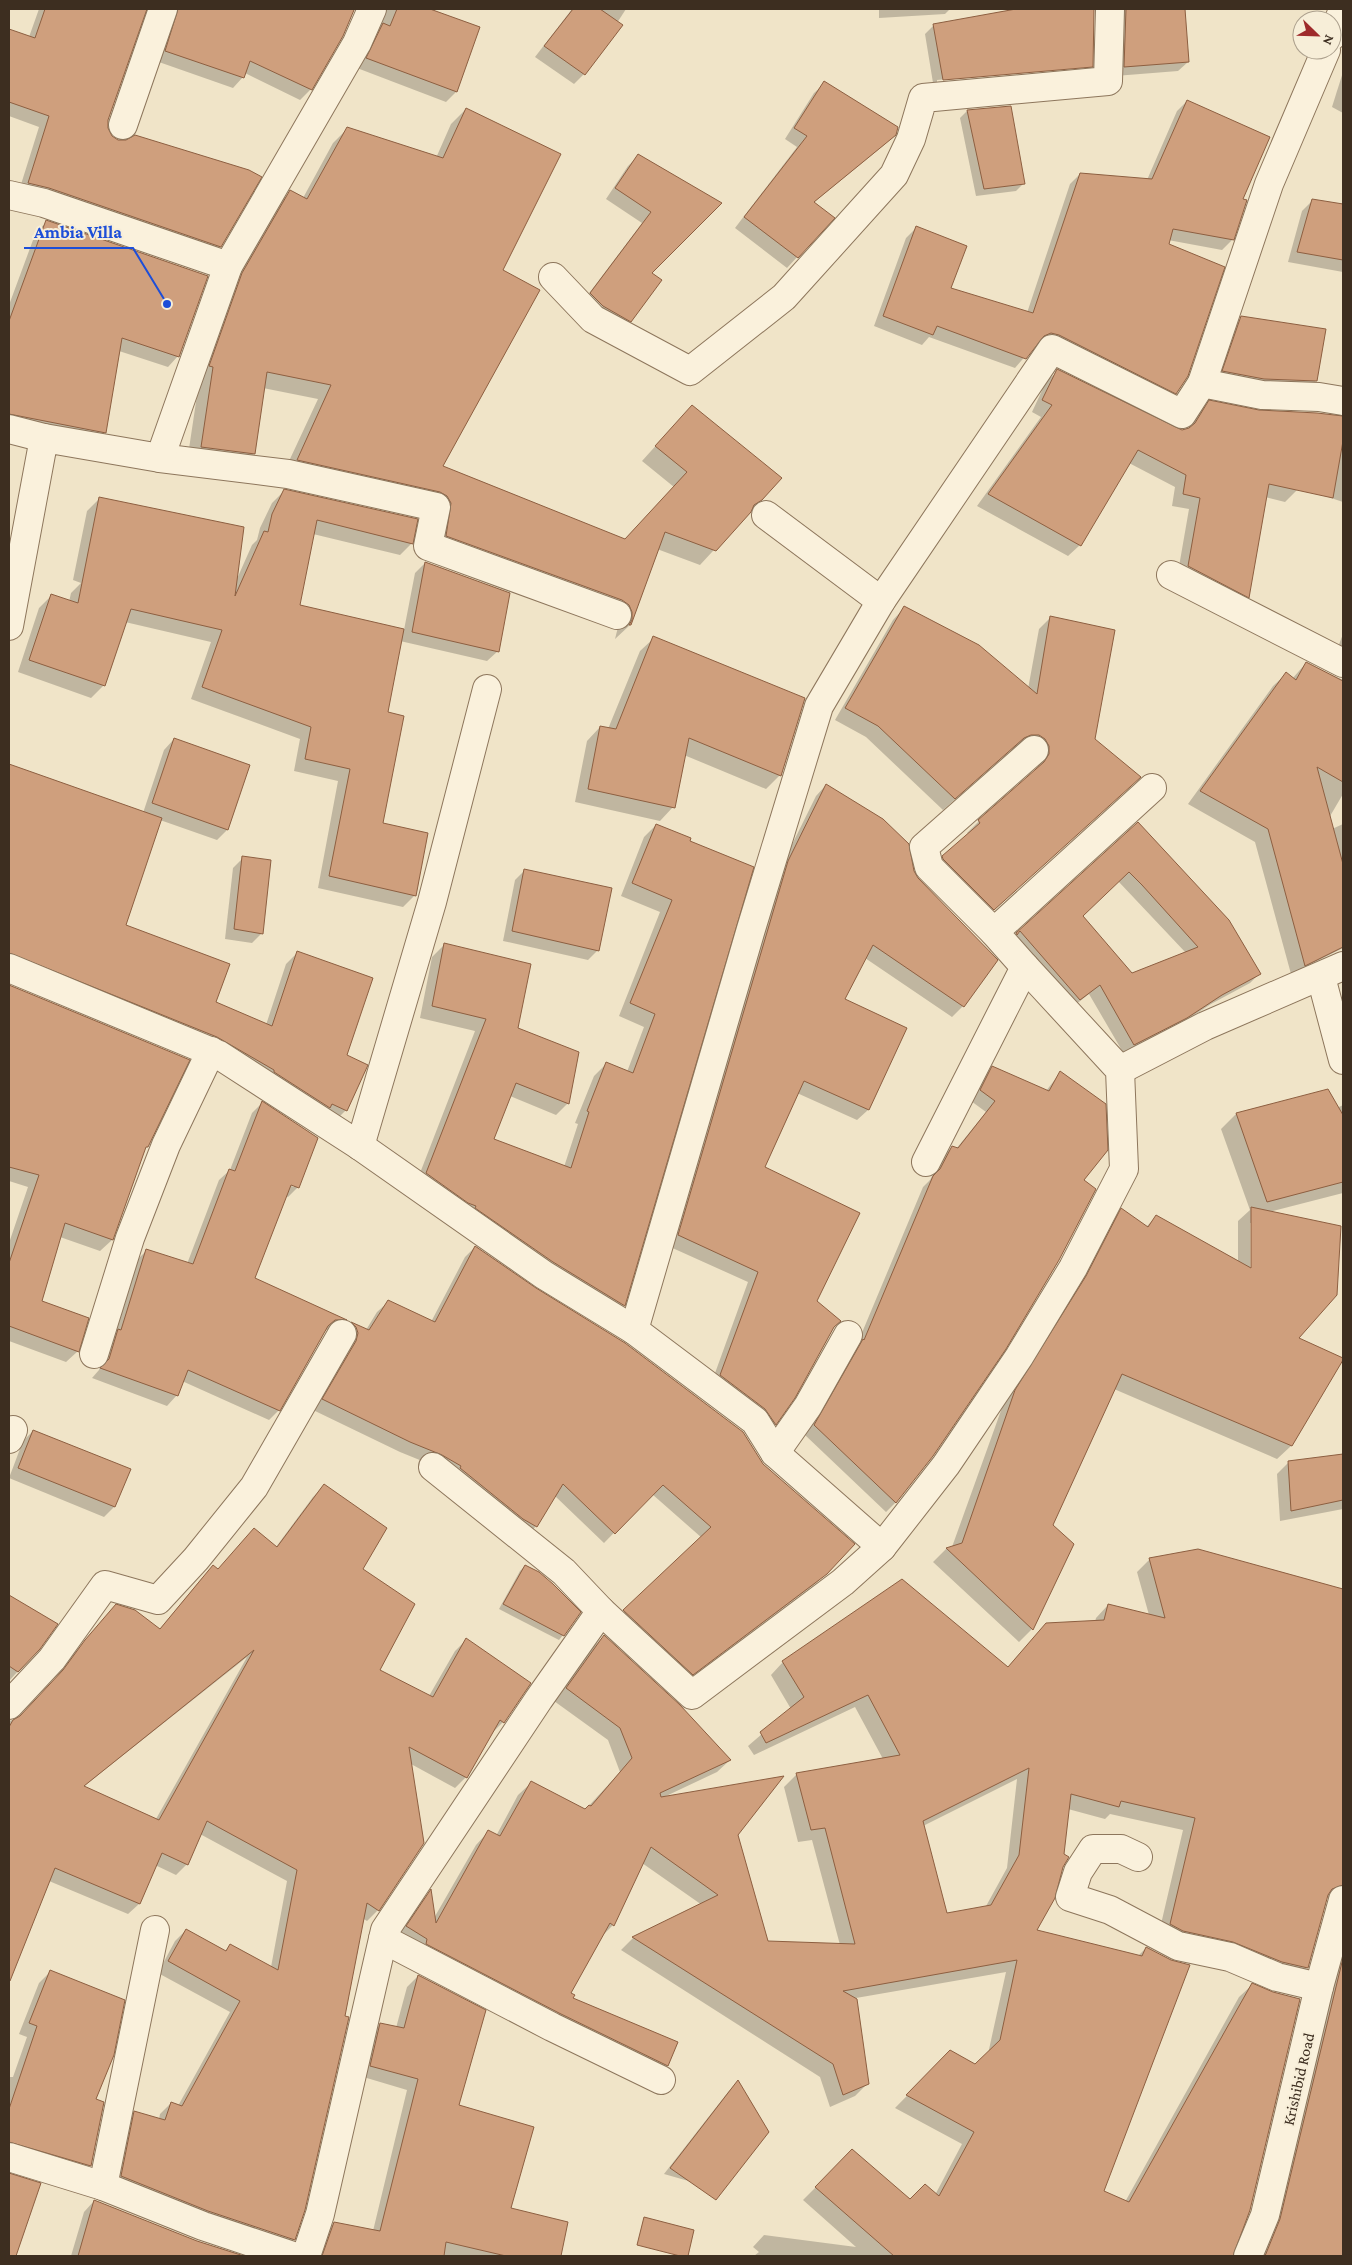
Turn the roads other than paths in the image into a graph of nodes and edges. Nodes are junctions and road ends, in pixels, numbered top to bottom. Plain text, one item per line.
1 (163, 9) edge
2 (372, 9) edge
3 (1110, 9) edge
4 (1322, 60) edge
5 (123, 125) dead end
6 (9, 195) edge
7 (228, 266) junction
8 (553, 277) dead end
9 (1202, 383) junction
10 (1343, 401) edge
11 (9, 429) edge
12 (44, 438) junction
13 (160, 458) junction
14 (766, 515) dead end
15 (1171, 575) dead end
16 (881, 601) junction
17 (617, 615) dead end
18 (9, 626) edge
19 (1343, 663) edge
20 (487, 689) dead end
21 (1034, 750) dead end
22 (1152, 788) dead end
23 (994, 932) junction
24 (1025, 967) junction
25 (9, 968) edge
26 (1332, 971) edge
27 (211, 1051) junction
28 (1343, 1060) edge
29 (1120, 1070) junction
30 (360, 1146) junction
31 (926, 1162) dead end
32 (634, 1330) junction
33 (342, 1334) dead end
34 (848, 1335) dead end
35 (94, 1354) dead end
36 (775, 1453) junction
37 (433, 1467) dead end
38 (882, 1547) junction
39 (601, 1611) junction
40 (9, 1705) edge
41 (1138, 1857) dead end
42 (1343, 1900) edge
43 (155, 1930) dead end
44 (383, 1939) junction
45 (1319, 1987) junction
46 (661, 2080) dead end
47 (9, 2158) edge
48 (103, 2186) junction
49 (292, 2256) edge
50 (306, 2256) edge
51 (1248, 2256) edge

1 - 5 street
2 - 7 street
3 - 8 street
4 - 9 street
6 - 7 street
7 - 13 street
9 - 10 street
9 - 16 street
11 - 12 street
12 - 13 street
12 - 18 street
13 - 17 street
14 - 16 street
15 - 19 street
16 - 32 street
20 - 30 street
21 - 23 street
22 - 23 street
23 - 24 street
24 - 29 street
24 - 31 street
25 - 27 street
26 - 28 street
26 - 29 street
27 - 30 street
27 - 35 street
29 - 38 street
30 - 32 street
32 - 36 street
33 - 40 street
34 - 36 street
36 - 38 street
37 - 39 street
38 - 39 street
39 - 44 street
41 - 45 street
42 - 45 street, Krishibid Road
43 - 48 street
44 - 46 street
44 - 50 street
45 - 51 street, Krishibid Road
47 - 48 street
48 - 49 street

